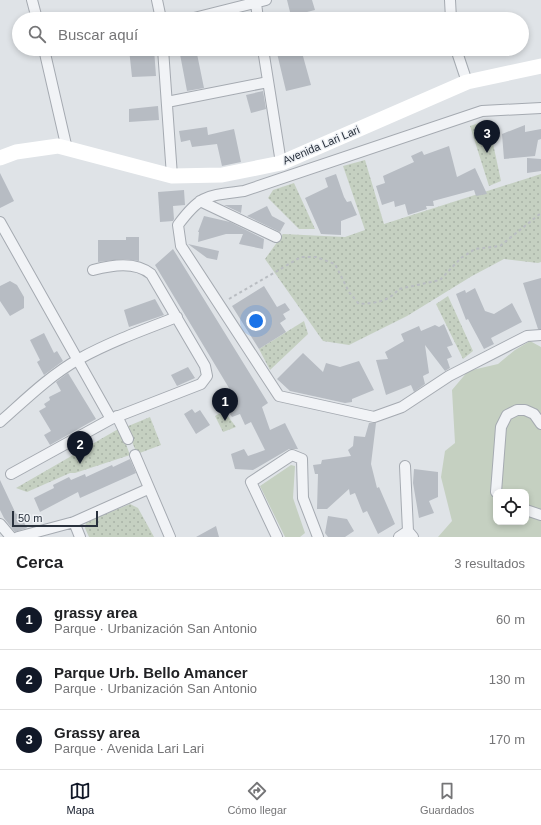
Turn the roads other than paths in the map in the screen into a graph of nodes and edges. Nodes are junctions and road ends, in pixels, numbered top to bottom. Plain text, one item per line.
1 (32, 0) edge
2 (157, 0) edge
3 (222, 0) edge
4 (450, 0) edge
5 (261, 2) edge
6 (226, 10) junction
7 (35, 12) edge
8 (159, 12) edge
9 (218, 12) edge
10 (259, 12) edge
11 (451, 12) edge
12 (46, 56) edge
13 (164, 56) edge
14 (264, 56) edge
15 (458, 56) edge
16 (541, 66) edge
17 (268, 82) junction
18 (467, 82) junction
19 (167, 102) junction
20 (541, 108) edge
21 (67, 149) junction
22 (0, 158) edge
23 (281, 163) junction
24 (222, 174) junction
25 (172, 176) junction
26 (222, 194) junction
27 (200, 201) junction
28 (0, 222) edge
29 (276, 237) dead end
30 (93, 270) dead end
31 (177, 317) junction
32 (541, 335) edge
33 (78, 360) junction
34 (114, 418) junction
35 (0, 422) edge
36 (541, 424) edge
37 (128, 439) dead end
38 (135, 455) dead end
39 (405, 466) dead end
40 (11, 474) dead end
41 (148, 489) junction
42 (496, 489) edge
43 (529, 511) edge
44 (541, 515) edge
45 (74, 522) junction
46 (0, 524) edge
47 (411, 534) edge
48 (316, 536) edge
49 (11, 537) edge
50 (18, 537) edge
51 (80, 537) edge
52 (170, 537) edge
53 (277, 537) edge
54 (399, 537) edge

1 - 7 street
2 - 8 street
3 - 6 street
4 - 11 street
5 - 6 street
5 - 10 street
6 - 9 street
12 - 21 street
13 - 19 street
14 - 17 street
15 - 18 street
16 - 18 street, Avenida Lari Lari
17 - 19 street
17 - 23 street
18 - 23 street, Avenida Lari Lari
19 - 25 street
20 - 26 street
21 - 22 street, Avenida Lari Lari
21 - 25 street, Avenida Lari Lari
23 - 24 street, Avenida Lari Lari
24 - 25 street, Avenida Lari Lari
24 - 26 street
26 - 27 street
27 - 29 street
27 - 32 street
28 - 33 street
30 - 31 street
31 - 33 street
31 - 34 street
33 - 34 street
33 - 35 street
34 - 37 street
34 - 40 street
36 - 42 street
38 - 41 street
39 - 47 street
41 - 45 street
41 - 52 street
43 - 44 street
45 - 50 street
45 - 51 street
46 - 49 street
47 - 54 street
48 - 53 street

